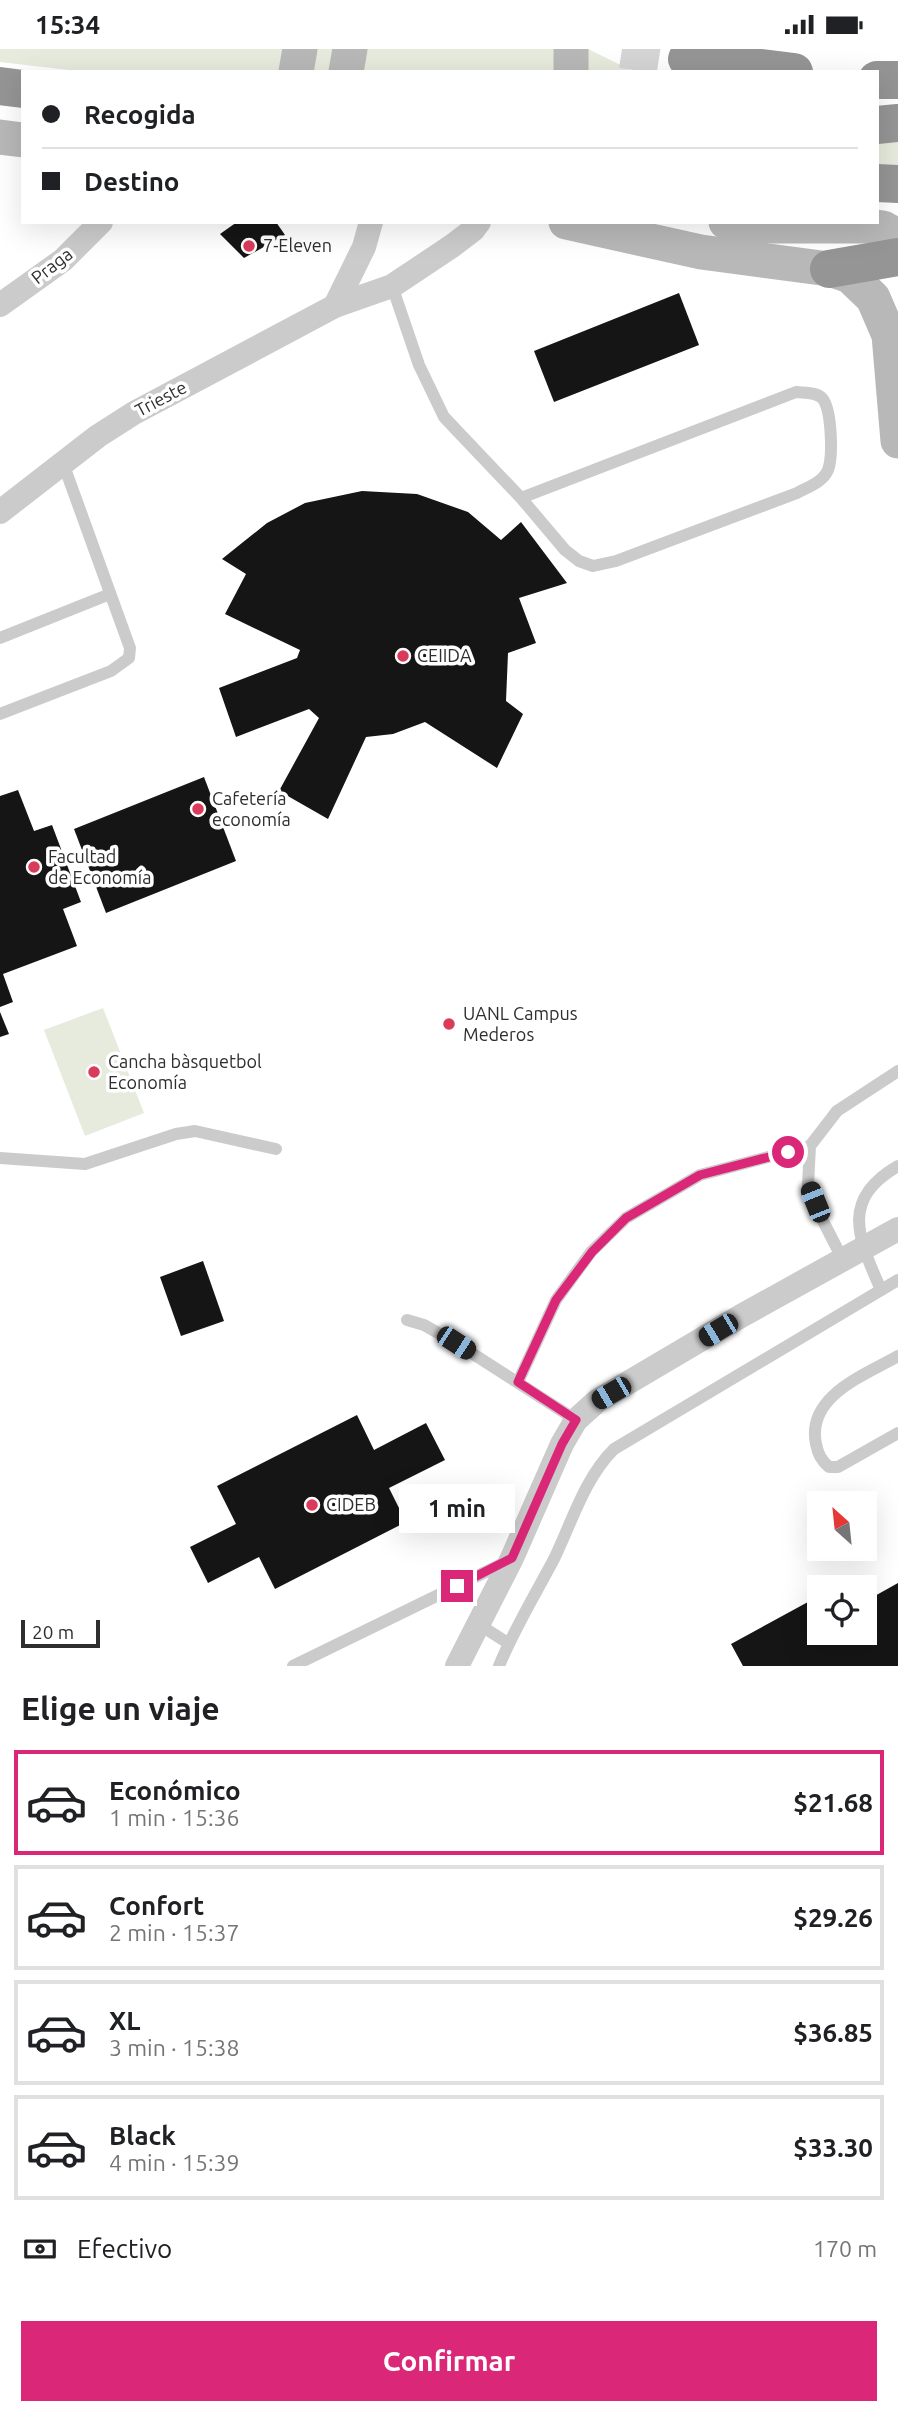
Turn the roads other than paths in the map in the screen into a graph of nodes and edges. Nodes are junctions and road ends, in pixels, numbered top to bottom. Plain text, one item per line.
1 (300, 49) edge
2 (350, 49) edge
3 (571, 49) edge
4 (687, 59) tunnel mouth
5 (296, 70) edge
6 (346, 70) edge
7 (571, 70) edge
8 (778, 70) edge
9 (879, 80) edge
10 (898, 80) edge
11 (0, 86) edge
12 (21, 89) edge
13 (898, 124) edge
14 (879, 125) edge
15 (0, 137) edge
16 (21, 140) edge
17 (879, 183) edge
18 (898, 184) edge
19 (99, 224) edge
20 (370, 224) edge
21 (477, 224) edge
22 (575, 224) edge
23 (744, 224) edge
24 (898, 236) edge
25 (898, 257) edge
26 (840, 272) junction
27 (392, 286) junction
28 (0, 305) edge
29 (335, 306) junction
30 (898, 441) edge
31 (63, 463) junction
32 (522, 498) junction
33 (0, 513) edge
34 (110, 594) junction
35 (0, 638) edge
36 (0, 714) edge
37 (898, 1071) edge
38 (810, 1146) junction
39 (276, 1149) dead end
40 (0, 1158) edge
41 (898, 1167) edge
42 (898, 1229) edge
43 (853, 1254) junction
44 (898, 1280) edge
45 (881, 1290) junction
46 (407, 1321) dead end
47 (898, 1356) edge
48 (518, 1382) junction
49 (576, 1420) junction
50 (898, 1433) edge
51 (512, 1558) junction
52 (478, 1624) junction
53 (508, 1643) junction
54 (293, 1666) edge
55 (457, 1666) edge
56 (499, 1666) edge

1 - 5 main road
2 - 6 main road
3 - 7 main road
4 - 8 highway
9 - 10 highway
11 - 12 highway
13 - 14 highway
15 - 16 main road
17 - 18 highway
19 - 28 street, Praga
20 - 29 street
21 - 27 street, Trieste
22 - 26 main road
23 - 24 main road
25 - 26 highway
26 - 30 main road
27 - 29 street, Trieste
27 - 32 lane
29 - 31 street, Trieste
31 - 33 street, Trieste
31 - 34 lane
32 - 32 lane
34 - 35 lane
34 - 36 lane
37 - 38 lane
38 - 43 lane
38 - 48 lane
39 - 40 lane
41 - 43 lane
42 - 43 street
43 - 45 lane
43 - 49 street
44 - 45 lane
45 - 53 lane
46 - 48 lane
47 - 50 lane
48 - 49 lane
49 - 51 street
51 - 52 street
51 - 54 lane
52 - 53 lane
52 - 55 street
53 - 56 lane

